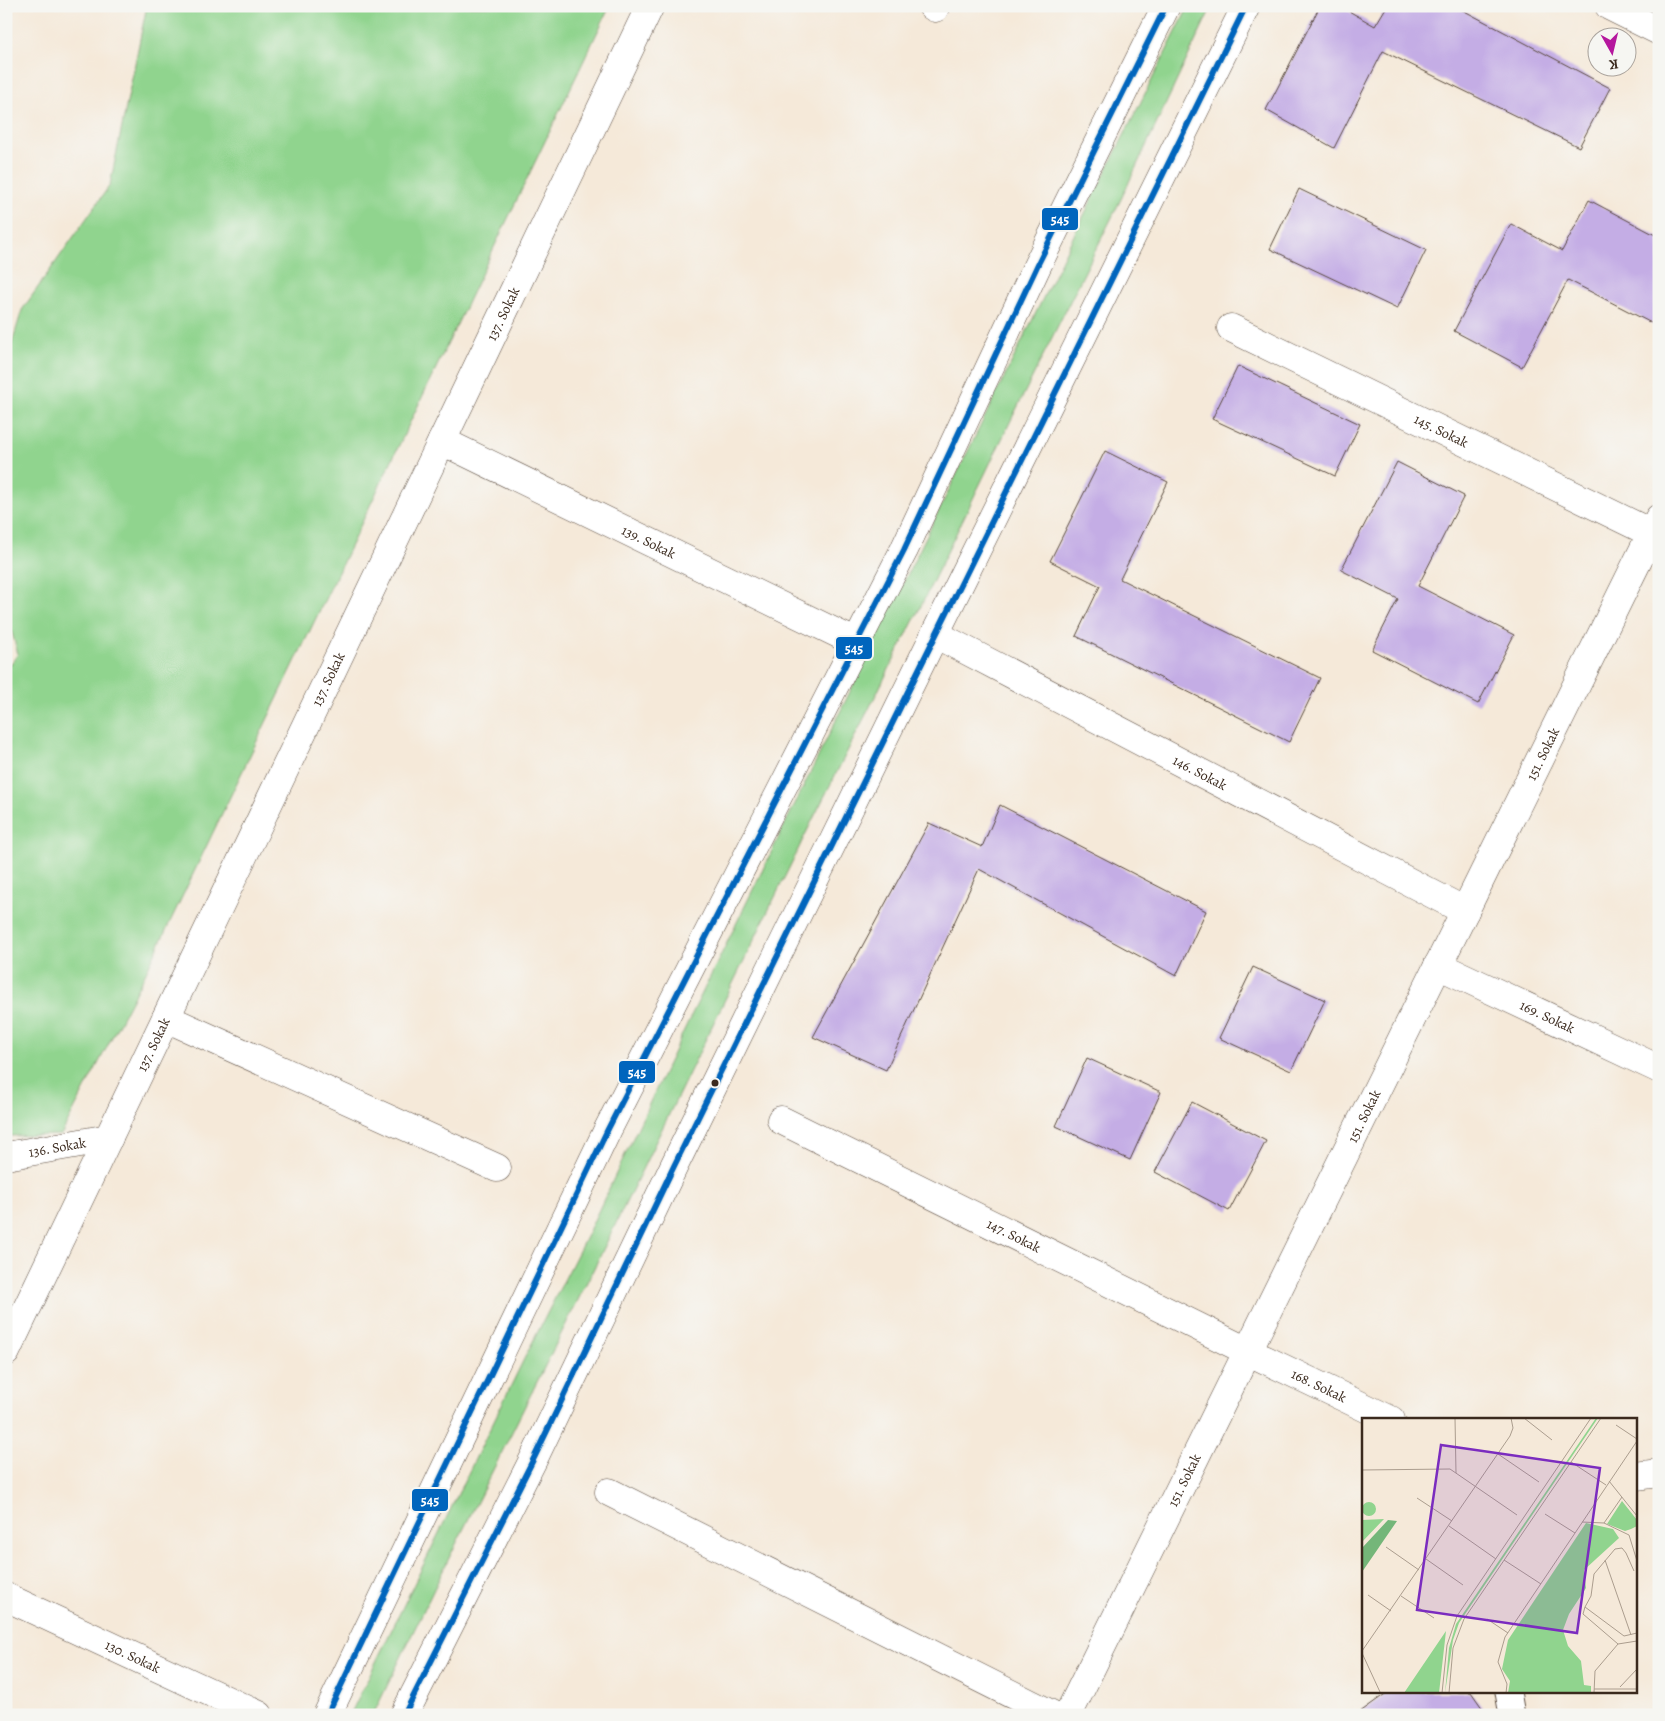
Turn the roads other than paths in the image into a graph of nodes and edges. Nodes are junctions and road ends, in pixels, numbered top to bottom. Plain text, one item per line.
1 (650, 6) edge
2 (1166, 6) edge
3 (1246, 6) edge
4 (1609, 6) edge
5 (1659, 31) edge
6 (1232, 328) dead end
7 (442, 441) junction
8 (1655, 525) edge
9 (935, 634) junction
10 (855, 642) junction
11 (1465, 911) junction
12 (1438, 965) junction
13 (166, 1018) junction
14 (1659, 1069) edge
15 (781, 1120) dead end
16 (109, 1138) junction
17 (6, 1156) edge
18 (497, 1168) dead end
19 (1247, 1351) junction
20 (6, 1352) edge
21 (1387, 1418) edge
22 (1659, 1473) edge
23 (1638, 1476) edge
24 (610, 1492) dead end
25 (6, 1597) edge
26 (1508, 1694) edge
27 (259, 1715) edge
28 (327, 1715) edge
29 (404, 1715) edge
30 (1054, 1715) edge
31 (1068, 1715) edge
32 (1512, 1715) edge

1 - 7 street, 137. Sokak
2 - 10 street
3 - 9 street
4 - 5 street
6 - 8 street, 145. Sokak
7 - 10 street, 139. Sokak
7 - 13 street, 137. Sokak
8 - 11 street, 151. Sokak
9 - 11 street, 146. Sokak
9 - 29 street
10 - 28 street
11 - 12 street, 151. Sokak
12 - 14 street, 169. Sokak
12 - 19 street, 151. Sokak
13 - 16 street, 137. Sokak
13 - 18 street
15 - 19 street, 147. Sokak
16 - 17 street, 136. Sokak
16 - 20 street, 137. Sokak
19 - 21 street, 168. Sokak
19 - 31 street, 151. Sokak
22 - 23 street
24 - 30 street
25 - 27 street, 130. Sokak
26 - 32 street

